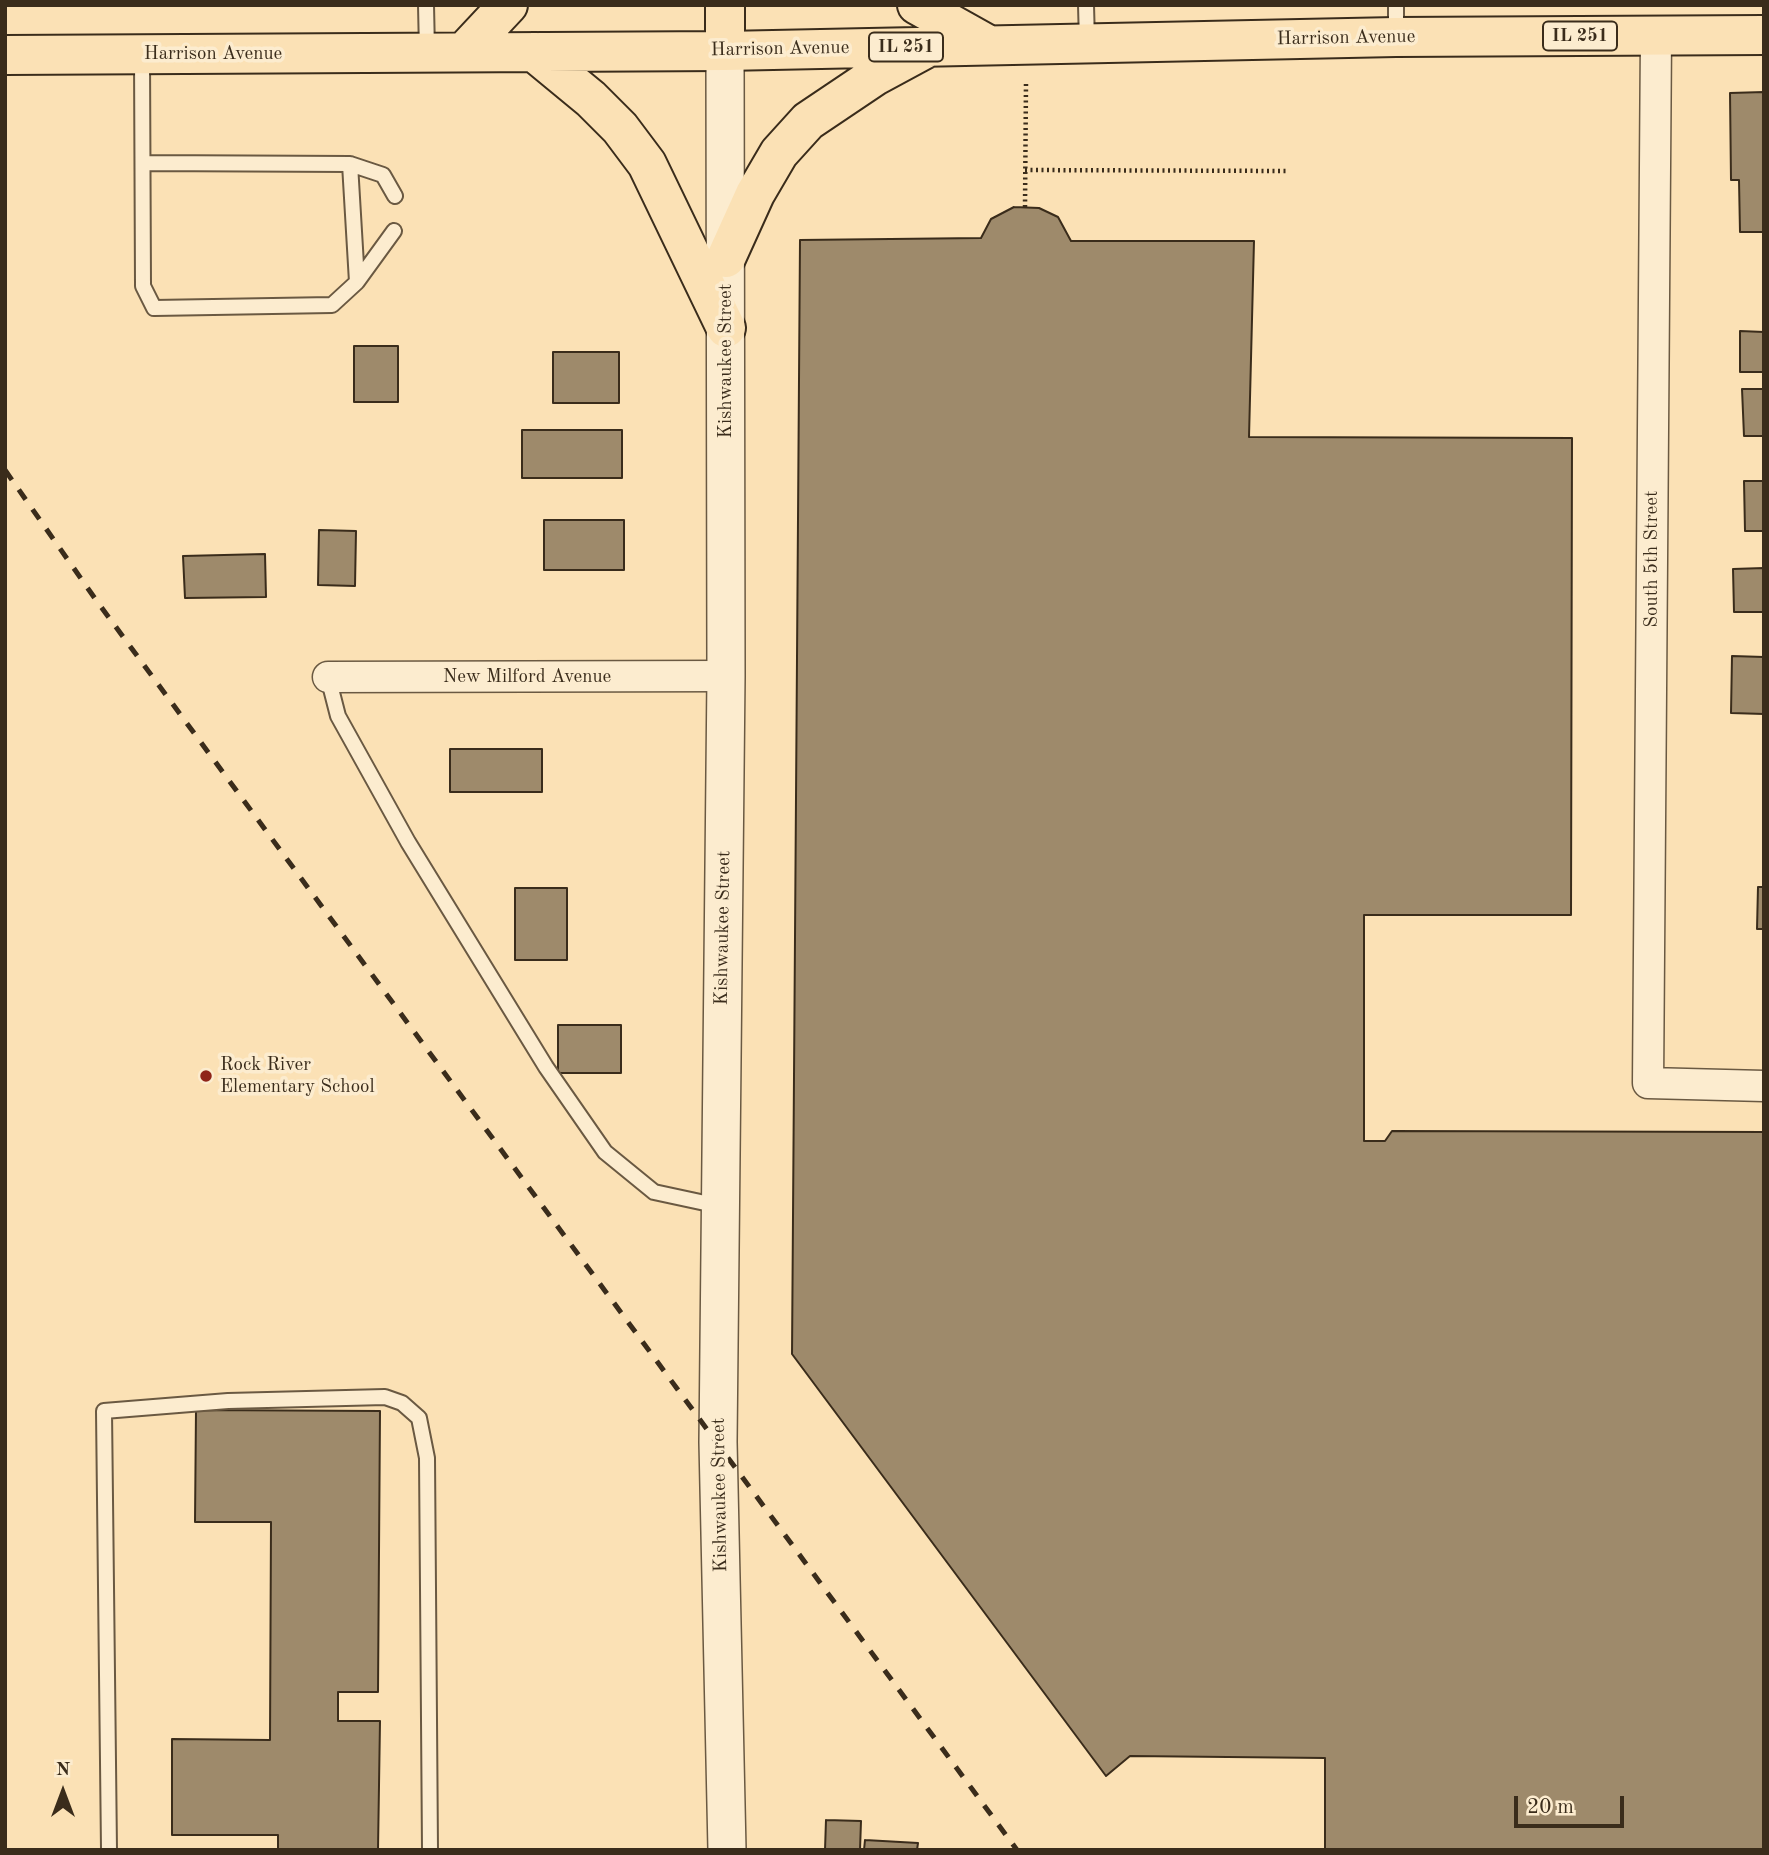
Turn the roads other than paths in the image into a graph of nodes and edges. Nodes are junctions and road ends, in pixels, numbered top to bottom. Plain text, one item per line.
1 (426, 5) edge
2 (508, 5) edge
3 (725, 5) edge
4 (917, 5) edge
5 (1086, 5) edge
6 (1396, 21) edge
7 (1764, 35) edge
8 (1656, 36) junction
9 (1087, 43) junction
10 (989, 45) junction
11 (929, 46) junction
12 (725, 51) junction
13 (445, 52) junction
14 (534, 52) junction
15 (142, 54) junction
16 (5, 55) edge
17 (143, 163) junction
18 (350, 164) junction
19 (394, 196) dead end
20 (394, 231) dead end
21 (726, 258) junction
22 (357, 282) junction
23 (726, 328) junction
24 (726, 676) junction
25 (328, 677) joint
26 (1764, 1086) edge
27 (721, 1206) junction
28 (109, 1850) edge
29 (430, 1850) edge
30 (727, 1850) edge

1 - 13 lane
2 - 13 main road
3 - 12 main road, Kishwaukee Street
4 - 10 main road
5 - 9 lane
6 - 8 main road, Harrison Avenue / IL 251
6 - 9 main road, Harrison Avenue / IL 251
7 - 8 main road, Harrison Avenue / IL 251
8 - 26 street, South 5th Street
9 - 10 main road, Harrison Avenue / IL 251
10 - 11 main road, Harrison Avenue / IL 251
11 - 12 main road, Harrison Avenue / IL 251
11 - 21 main road
12 - 14 main road, Harrison Avenue
12 - 21 street, Kishwaukee Street
13 - 14 main road, Harrison Avenue
13 - 15 main road, Harrison Avenue
14 - 23 main road
15 - 16 main road, Harrison Avenue
15 - 17 lane
17 - 18 lane
17 - 22 lane
18 - 19 lane
18 - 22 lane
20 - 22 lane
21 - 23 street, Kishwaukee Street
23 - 24 street, Kishwaukee Street
24 - 25 street, New Milford Avenue
24 - 27 street, Kishwaukee Street
25 - 27 lane
27 - 30 street, Kishwaukee Street
28 - 29 lane

